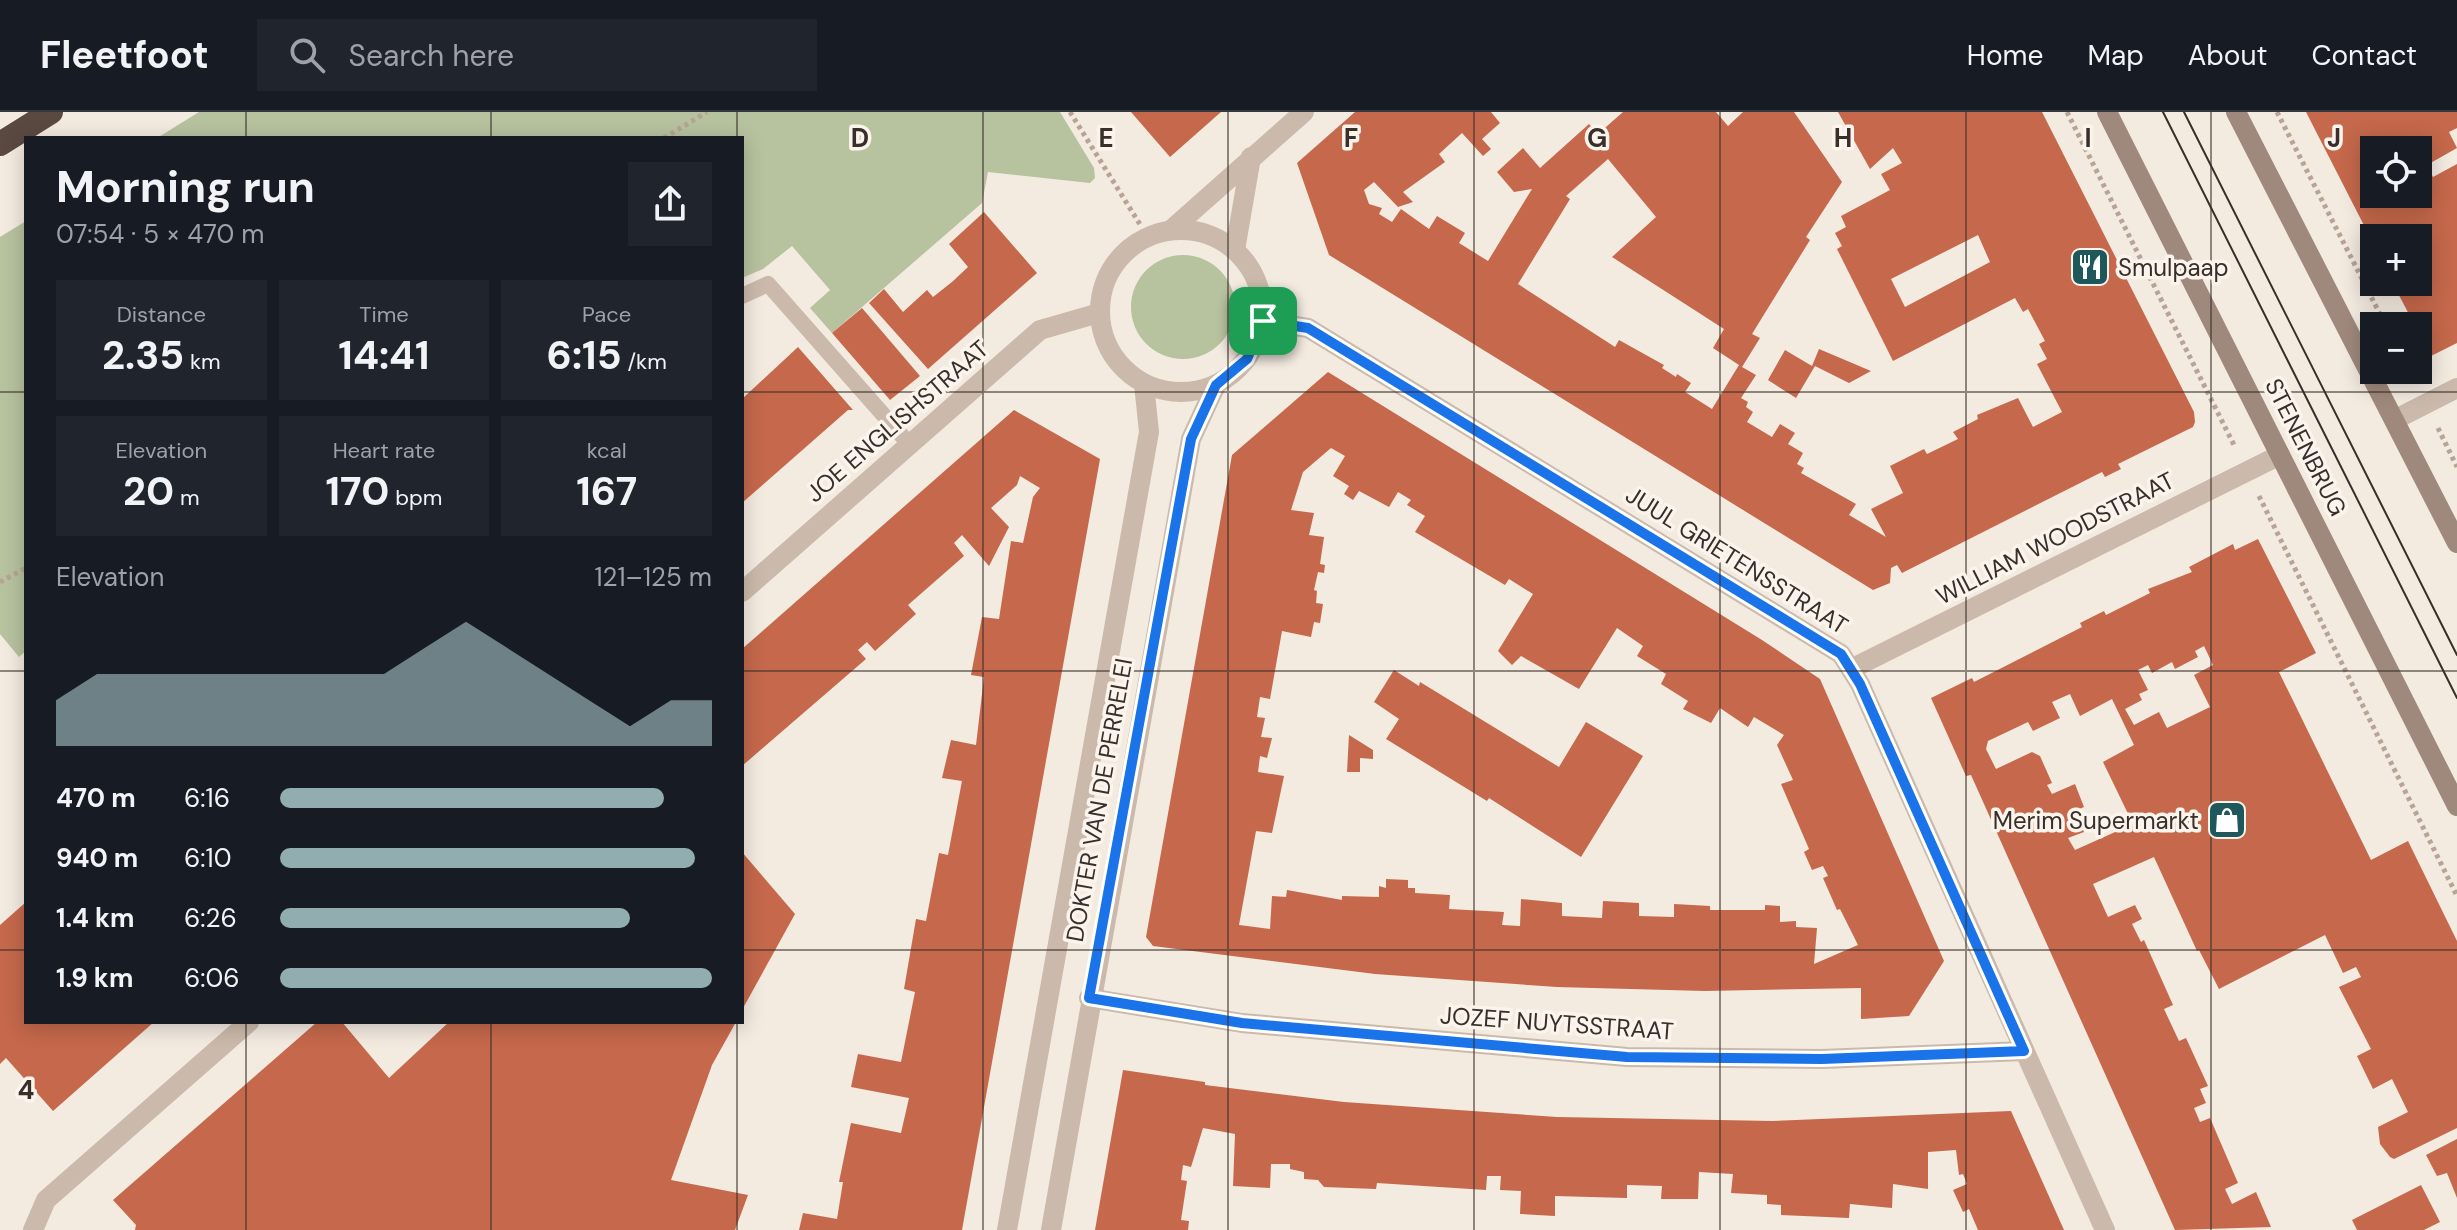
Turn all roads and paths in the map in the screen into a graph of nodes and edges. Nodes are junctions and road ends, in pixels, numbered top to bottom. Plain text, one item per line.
1 (51, 112) edge
2 (707, 112) edge
3 (1070, 112) edge
4 (1304, 112) edge
5 (2067, 112) edge
6 (2107, 112) edge
7 (2236, 112) edge
8 (2277, 112) edge
9 (667, 136) edge
10 (0, 144) edge
11 (1251, 157) junction
12 (1171, 230) junction
13 (1148, 236) junction
14 (1235, 250) junction
15 (744, 295) edge
16 (2379, 312) edge
17 (1099, 313) junction
18 (1263, 321) junction
19 (1144, 384) junction
20 (1216, 385) junction
21 (2457, 388) edge
22 (2396, 419) junction
23 (910, 445) junction
24 (2280, 455) junction
25 (2247, 472) junction
26 (2457, 543) edge
27 (24, 569) edge
28 (0, 582) edge
29 (744, 590) edge
30 (1853, 668) junction
31 (2457, 806) edge
32 (2457, 896) edge
33 (1089, 998) junction
34 (247, 1024) edge
35 (2024, 1051) junction
36 (33, 1230) edge
37 (1007, 1230) edge
38 (1051, 1230) edge
39 (2105, 1230) edge

1 - 10 highway
2 - 9 path
3 - 13 path
4 - 11 street
5 - 25 path
6 - 24 main road, STENENBRUG
7 - 22 main road
8 - 16 path
11 - 12 street
11 - 14 street
12 - 13 street
12 - 14 street
13 - 17 street
14 - 18 street
15 - 23 lane
17 - 19 street, DOKTER VAN DE PERRELEI
17 - 23 street, JOE ENGLISHSTRAAT
18 - 20 street, DOKTER VAN DE PERRELEI
18 - 30 street, JUUL GRIETENSSTRAAT
19 - 20 street, DOKTER VAN DE PERRELEI
19 - 37 street, DOKTER VAN DE PERRELEI
20 - 33 street, DOKTER VAN DE PERRELEI
21 - 22 street
22 - 26 main road
23 - 29 street, JOE ENGLISHSTRAAT
24 - 25 street, WILLIAM WOODSTRAAT
24 - 31 main road, STENENBRUG
25 - 30 street, WILLIAM WOODSTRAAT
25 - 32 path
27 - 28 path
30 - 35 street, JUUL GRIETENSSTRAAT
33 - 35 street, JOZEF NUYTSSTRAAT
33 - 38 street, DOKTER VAN DE PERRELEI
34 - 36 street
35 - 39 street, JUUL GRIETENSSTRAAT

